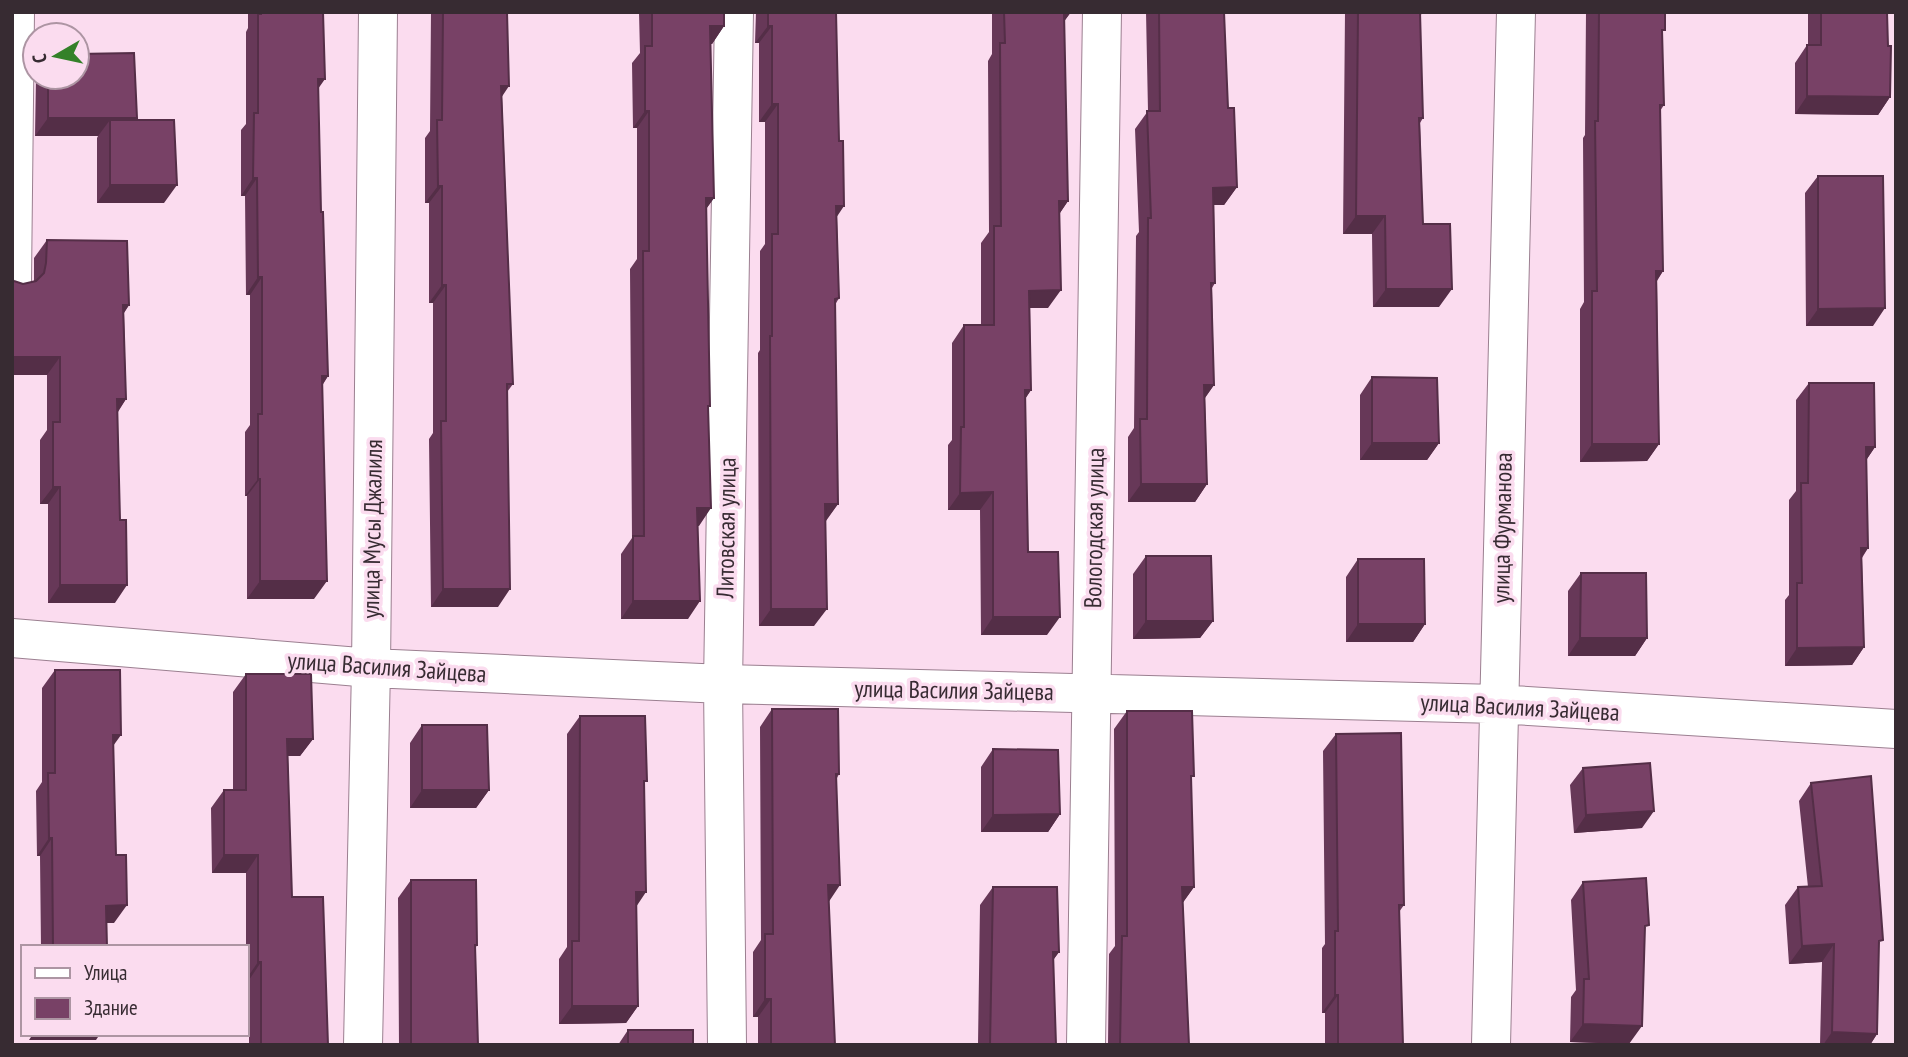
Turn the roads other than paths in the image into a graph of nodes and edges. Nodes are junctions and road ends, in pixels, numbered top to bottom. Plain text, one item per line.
1 (15, 12) edge
2 (377, 12) edge
3 (734, 12) edge
4 (1102, 12) edge
5 (1516, 12) edge
6 (12, 280) edge
7 (12, 638) edge
8 (371, 668) junction
9 (723, 684) junction
10 (1091, 694) junction
11 (1497, 704) junction
12 (1896, 729) edge
13 (363, 1045) edge
14 (727, 1045) edge
15 (1086, 1045) edge
16 (1491, 1045) edge

1 - 6 street
2 - 8 street, улица Мусы Джалиля
3 - 9 street, Литовская улица
4 - 10 street, Вологодская улица
5 - 11 street, улица Фурманова
7 - 8 street, улица Василия Зайцева
8 - 9 street, улица Василия Зайцева
8 - 13 street, улица Мусы Джалиля
9 - 10 street, улица Василия Зайцева
9 - 14 street, Литовская улица
10 - 11 street, улица Василия Зайцева
10 - 15 street, Вологодская улица
11 - 12 street, улица Василия Зайцева
11 - 16 street, улица Фурманова

